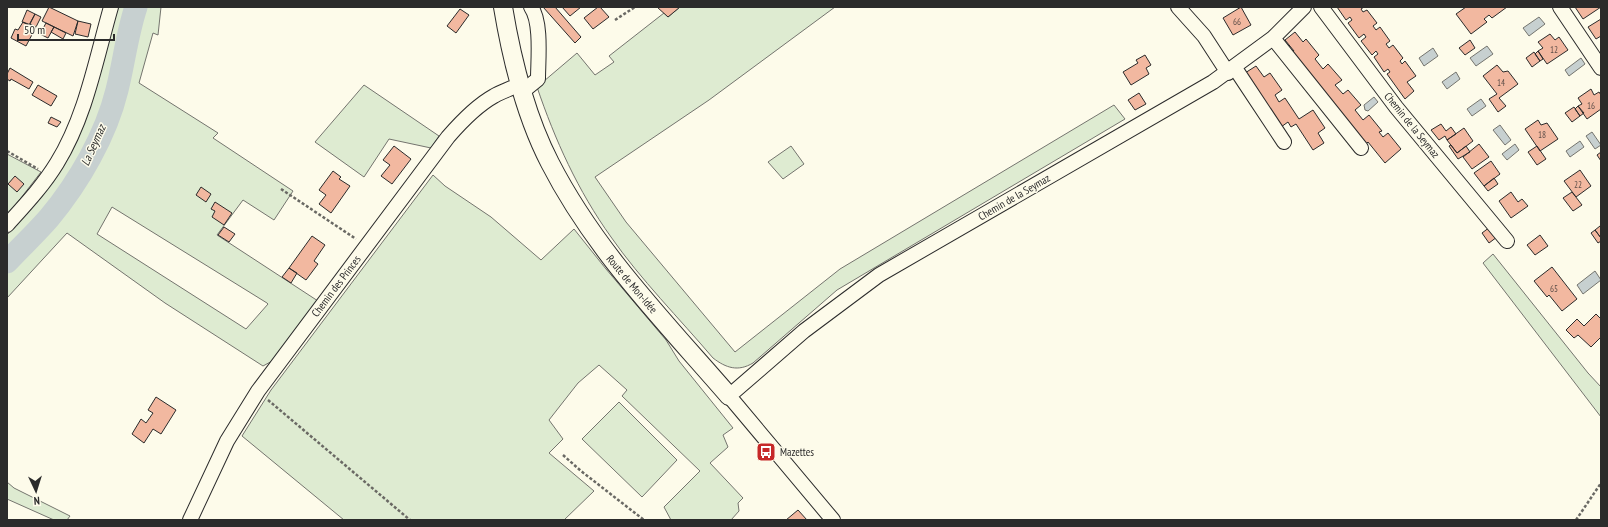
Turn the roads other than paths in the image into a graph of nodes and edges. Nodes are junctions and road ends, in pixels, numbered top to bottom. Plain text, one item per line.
1 (111, 7) edge
2 (503, 7) edge
3 (531, 7) edge
4 (1178, 7) edge
5 (1304, 7) edge
6 (1321, 7) edge
7 (1560, 7) edge
8 (1273, 38) junction
9 (1601, 68) edge
10 (1231, 70) junction
11 (521, 88) junction
12 (1284, 142) dead end
13 (1361, 148) dead end
14 (7, 225) edge
15 (1507, 241) dead end
16 (730, 396) junction
17 (190, 520) edge
18 (833, 520) edge

1 - 14 street
2 - 11 main road, Route de Mon-Idée
3 - 11 street, Chemin des Princes
4 - 10 street
5 - 8 street, Chemin de la Seymaz
6 - 15 street, Chemin de la Seymaz
7 - 9 street
8 - 10 street, Chemin de la Seymaz
8 - 13 street
10 - 12 street
10 - 16 street, Chemin de la Seymaz
11 - 16 main road, Route de Mon-Idée
11 - 17 street, Chemin des Princes
16 - 18 street, Route de Mon-Idée

